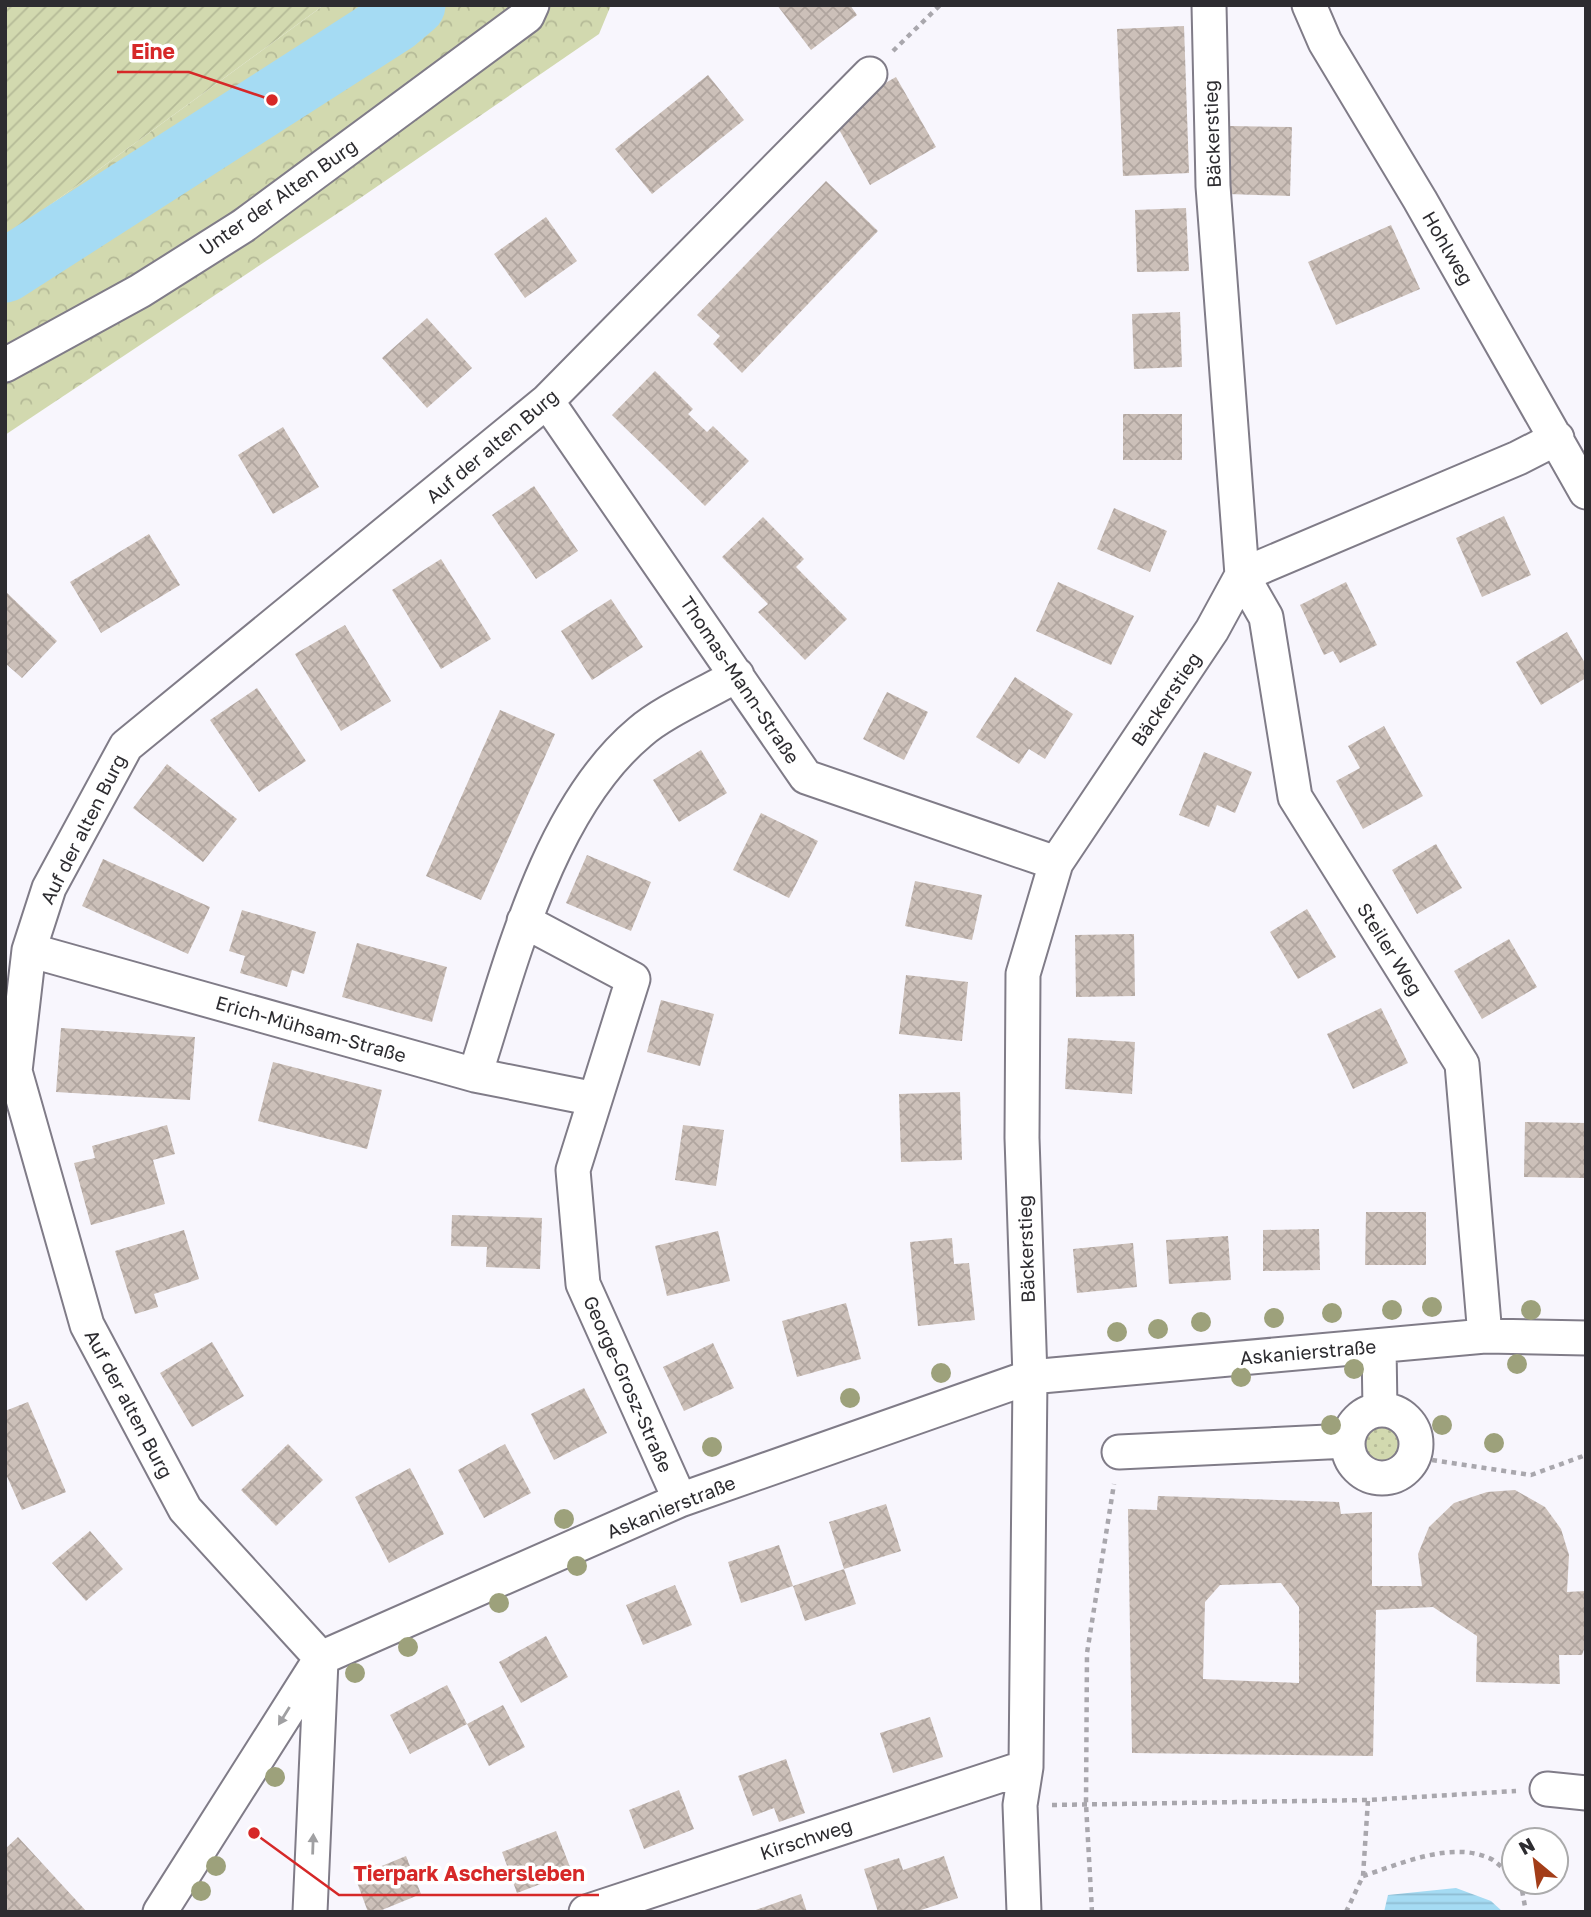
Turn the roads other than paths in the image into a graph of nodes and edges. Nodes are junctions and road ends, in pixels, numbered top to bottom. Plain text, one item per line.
1 (533, 5) edge
2 (1209, 5) edge
3 (1309, 5) edge
4 (870, 74) road end
5 (5, 365) edge
6 (547, 401) junction
7 (1557, 438) junction
8 (1586, 492) edge
9 (1242, 575) junction
10 (737, 675) junction
11 (1056, 863) junction
12 (524, 921) junction
13 (29, 950) junction
14 (475, 1075) junction
15 (595, 1099) junction
16 (1485, 1336) junction
17 (1586, 1338) edge
18 (1378, 1346) junction
19 (1030, 1377) junction
20 (1380, 1410) junction
21 (1348, 1441) junction
22 (1119, 1452) road end
23 (680, 1500) junction
24 (321, 1658) junction
25 (1026, 1767) junction
26 (1547, 1789) road end
27 (1586, 1793) edge
28 (160, 1912) edge
29 (310, 1912) edge
30 (586, 1912) edge
31 (1024, 1912) edge

1 - 5 street, Unter der Alten Burg
2 - 9 street, Bäckerstieg
3 - 7 street, Hohlweg
4 - 6 street, Auf der alten Burg
6 - 10 street, Thomas-Mann-Straße
6 - 13 street, Auf der alten Burg
7 - 8 street, Hohlweg
7 - 9 street
9 - 11 street, Bäckerstieg
9 - 16 street, Steiler Weg
10 - 11 street, Thomas-Mann-Straße
10 - 12 street
11 - 19 street, Bäckerstieg
12 - 14 street
12 - 15 street, George-Grosz-Straße
13 - 14 street, Erich-Mühsam-Straße
13 - 24 street, Auf der alten Burg
14 - 15 street, Erich-Mühsam-Straße
15 - 23 street, George-Grosz-Straße
16 - 17 street, Askanierstraße
16 - 18 street, Askanierstraße
18 - 19 street, Askanierstraße
18 - 20 street
19 - 23 street, Askanierstraße
19 - 25 street
20 - 21 street
20 - 21 street
21 - 22 street
23 - 24 street, Askanierstraße
24 -> 28 street
29 -> 24 street
25 - 30 street, Kirschweg
25 - 31 street
26 - 27 street

